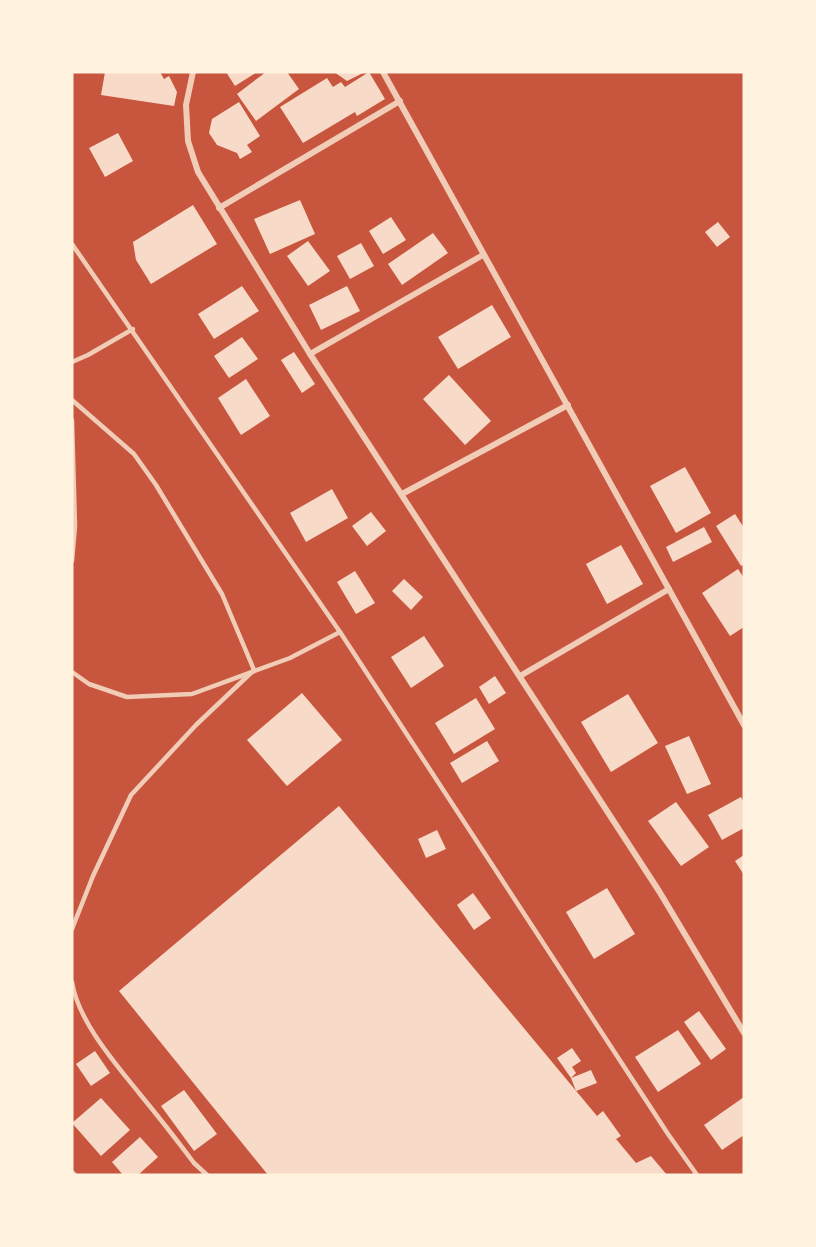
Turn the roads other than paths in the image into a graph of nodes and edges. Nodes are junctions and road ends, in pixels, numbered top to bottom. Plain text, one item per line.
1 (193, 72) edge
2 (383, 72) edge
3 (400, 101) junction
4 (219, 208) junction
5 (72, 244) edge
6 (483, 255) junction
7 (133, 329) junction
8 (310, 354) junction
9 (72, 362) edge
10 (72, 400) edge
11 (568, 405) junction
12 (72, 420) edge
13 (402, 494) junction
14 (72, 561) edge
15 (669, 589) junction
16 (340, 632) junction
17 (254, 670) junction
18 (72, 672) edge
19 (520, 676) junction
20 (744, 725) edge
21 (72, 929) edge
22 (72, 982) edge
23 (744, 1033) edge
24 (207, 1175) edge
25 (697, 1175) edge

1 - 4 street
2 - 3 street
3 - 4 street
3 - 6 street
4 - 8 street
5 - 7 lane
6 - 8 street
6 - 11 street
7 - 9 lane
7 - 16 lane
8 - 13 street
10 - 17 lane
11 - 13 street
11 - 15 street
12 - 14 lane
13 - 19 street
15 - 19 street
15 - 20 street
16 - 17 lane
16 - 25 lane
17 - 18 lane
17 - 21 lane
19 - 23 street
22 - 24 lane

